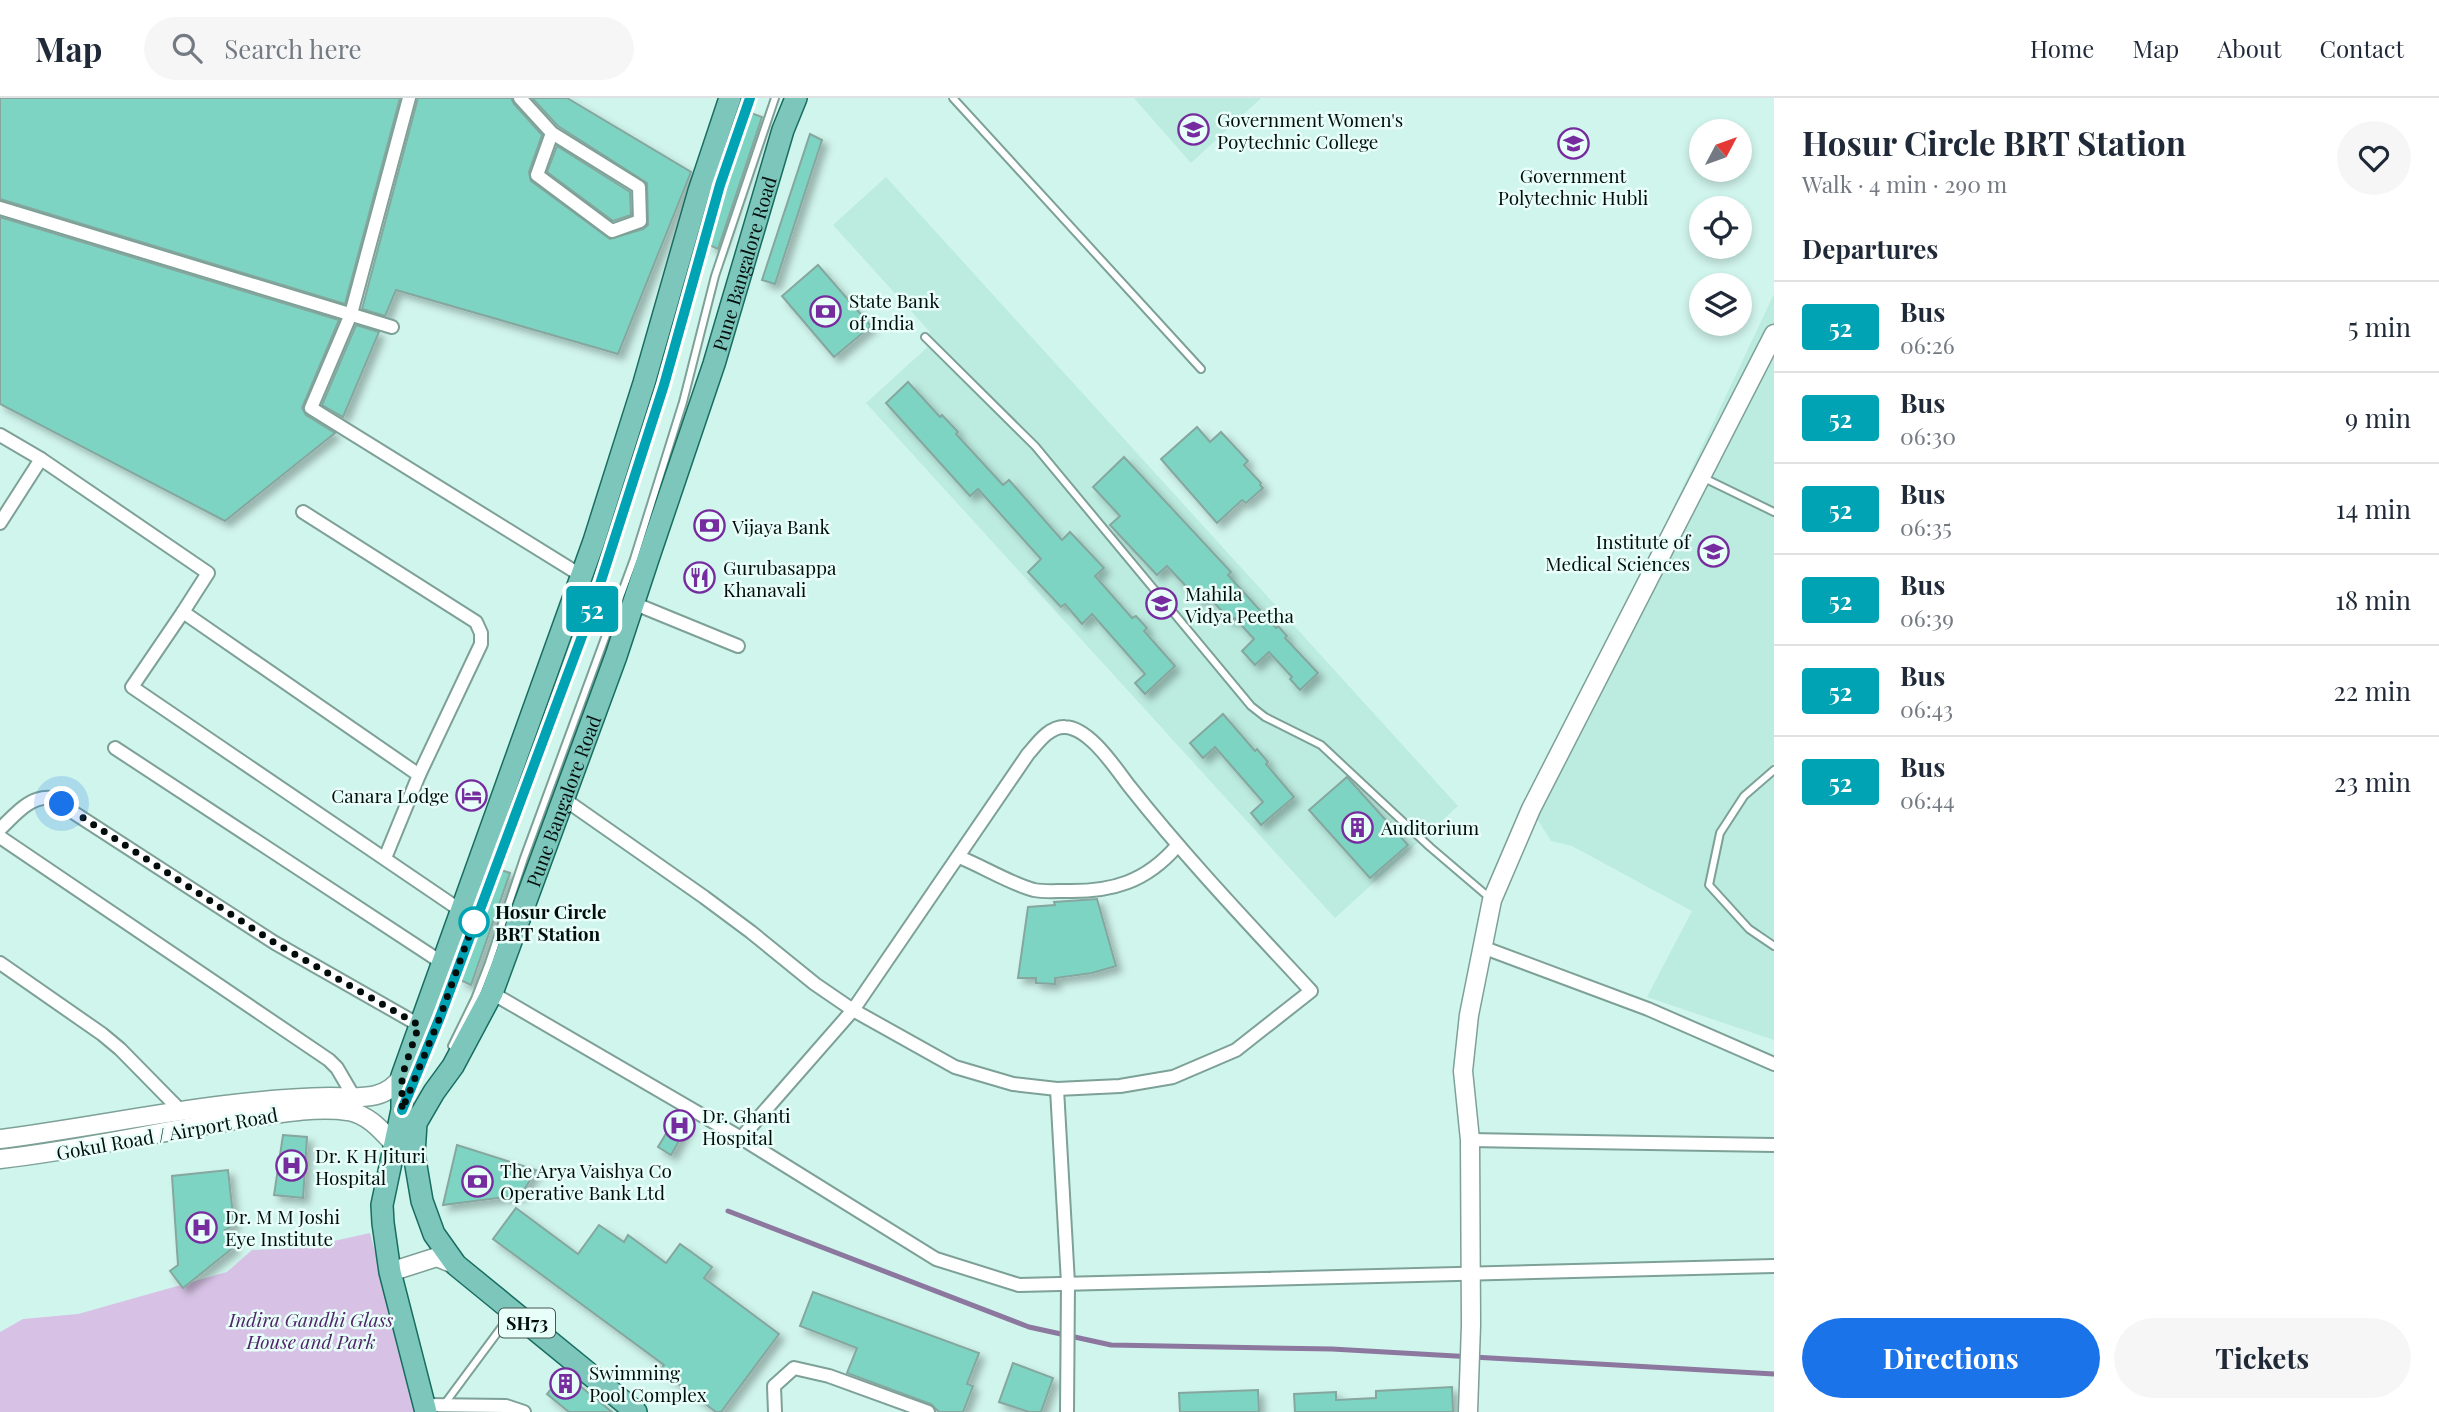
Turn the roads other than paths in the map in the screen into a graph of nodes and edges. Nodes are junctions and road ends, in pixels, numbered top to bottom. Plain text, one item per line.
1 (409, 98) edge
2 (520, 98) edge
3 (730, 98) edge
4 (750, 98) edge
5 (775, 98) edge
6 (796, 98) edge
7 (953, 98) edge
8 (552, 133) junction
9 (0, 208) edge
10 (351, 314) junction
11 (393, 327) dead end
12 (1774, 334) edge
13 (925, 337) dead end
14 (1201, 369) dead end
15 (0, 435) edge
16 (41, 458) junction
17 (1702, 478) junction
18 (303, 512) dead end
19 (1774, 512) edge
20 (0, 523) edge
21 (582, 576) junction
22 (633, 603) junction
23 (183, 612) junction
24 (738, 646) dead end
25 (115, 748) dead end
26 (1774, 770) edge
27 (419, 775) junction
28 (564, 799) junction
29 (0, 829) edge
30 (0, 837) edge
31 (1177, 846) junction
32 (959, 857) junction
33 (385, 858) junction
34 (1492, 900) junction
35 (460, 910) junction
36 (1774, 946) edge
37 (1482, 947) junction
38 (442, 962) junction
39 (0, 963) edge
40 (492, 993) junction
41 (853, 1010) junction
42 (419, 1025) junction
43 (445, 1059) dead end
44 (1774, 1064) edge
45 (439, 1072) dead end
46 (402, 1076) junction
47 (1057, 1088) junction
48 (354, 1097) junction
49 (334, 1104) junction
50 (179, 1110) junction
51 (409, 1116) junction
52 (741, 1138) junction
53 (0, 1139) edge
54 (1470, 1140) junction
55 (395, 1144) junction
56 (1774, 1145) edge
57 (0, 1159) edge
58 (456, 1265) junction
59 (1774, 1266) edge
60 (390, 1272) junction
61 (1471, 1274) junction
62 (1068, 1283) junction
63 (513, 1312) junction
64 (431, 1408) edge
65 (524, 1412) edge
66 (636, 1412) edge
67 (775, 1412) edge
68 (928, 1412) edge
69 (1067, 1412) edge
70 (1468, 1412) edge

1 - 10 street
2 - 8 street
3 - 21 main road, Pune Bangalore Road / SH73
4 - 51 lane
5 - 43 lane
6 - 22 main road, Pune Bangalore Road / SH73
7 - 14 lane
8 - 8 street
9 - 10 street
10 - 11 street
10 - 21 street
12 - 17 street
13 - 34 lane
15 - 16 street
16 - 20 street
16 - 23 street
17 - 19 lane
17 - 34 street
18 - 27 street
21 - 35 main road, Pune Bangalore Road / SH73
22 - 24 street
22 - 28 main road, Pune Bangalore Road / SH73
23 - 27 street
23 - 33 street
25 - 38 street
26 - 36 lane
27 - 33 street
28 - 40 main road, Pune Bangalore Road / SH73
28 - 41 street
29 - 42 street
30 - 48 street
31 - 32 street
31 - 32 street
31 - 47 street
32 - 41 street
33 - 35 street
34 - 37 street
35 - 38 main road, Pune Bangalore Road / SH73
37 - 44 street
37 - 54 street
38 - 42 main road, Pune Bangalore Road / SH73
39 - 50 street
40 - 51 main road, Pune Bangalore Road / SH73
40 - 52 street
41 - 47 street
41 - 52 street
42 - 46 main road, Pune Bangalore Road / SH73
45 - 51 lane
46 - 48 street, Gokul Road / Airport Road
46 - 51 main road, Pune Bangalore Road / SH73
47 - 62 street
48 - 49 street, Gokul Road / Airport Road
49 - 50 street, Gokul Road / Airport Road
49 - 51 street, Gokul Road / Airport Road
49 - 55 street
49 - 57 street, Gokul Road / Airport Road
50 - 53 street, Gokul Road / Airport Road
51 - 55 main road, Pune Bangalore Road / SH73
51 - 58 main road, Pune Bangalore Road / SH73
52 - 62 street
54 - 56 street
54 - 61 street
55 - 60 main road, Pune Bangalore Road / SH73
58 - 60 street
58 - 63 main road, Pune Bangalore Road / SH73
59 - 61 street
60 - 64 main road, SH73
61 - 62 street
61 - 70 street
62 - 69 street
63 - 64 lane
63 - 66 main road, Pune Bangalore Road / SH73
64 - 65 street
67 - 68 street

